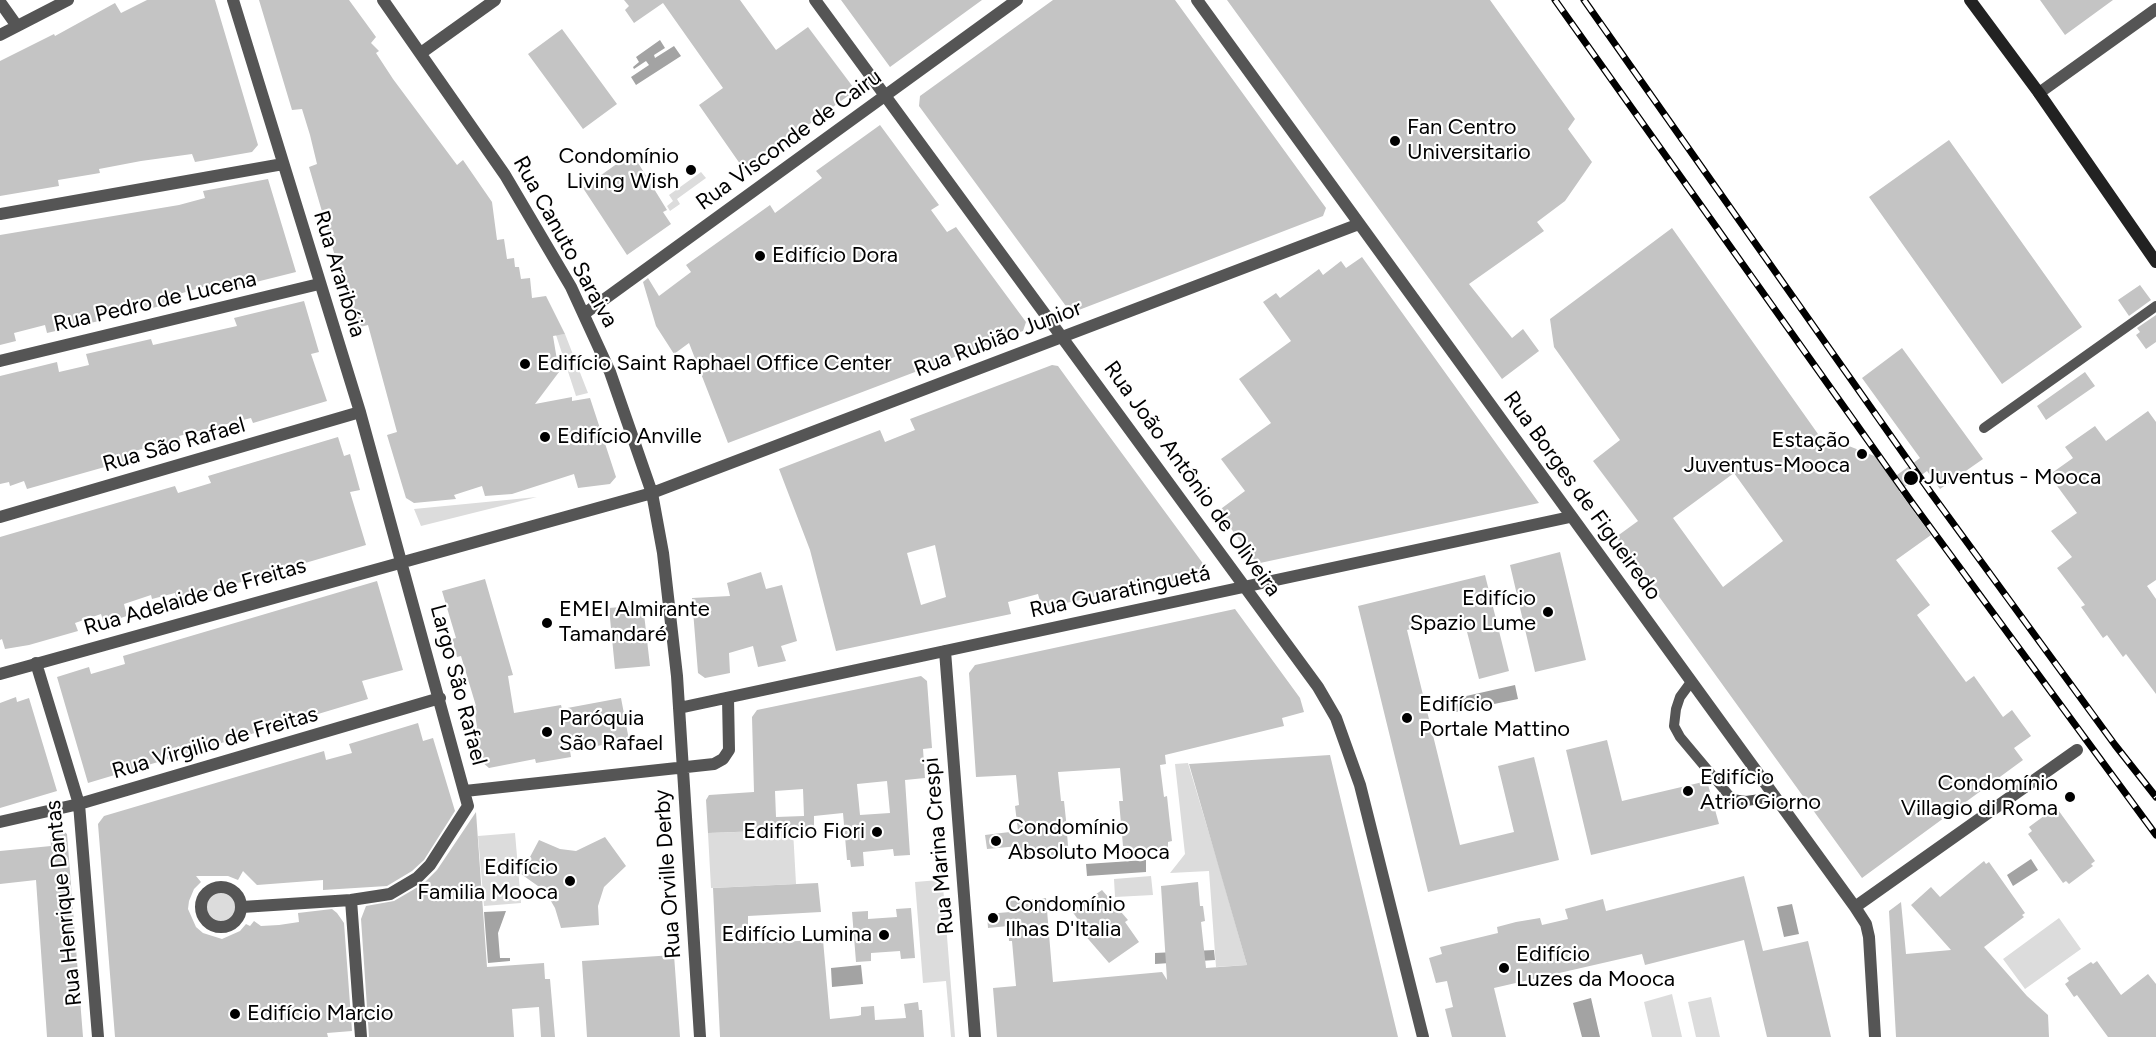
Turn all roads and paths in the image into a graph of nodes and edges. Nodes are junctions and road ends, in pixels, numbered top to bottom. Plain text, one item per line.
1 (68, 0) edge
2 (233, 0) edge
3 (383, 0) edge
4 (495, 0) edge
5 (815, 0) edge
6 (1017, 0) edge
7 (1197, 0) edge
8 (1970, 0) edge
9 (0, 2) edge
10 (2156, 9) edge
11 (18, 26) junction
12 (0, 35) edge
13 (421, 53) junction
14 (2038, 93) junction
15 (885, 97) junction
16 (283, 164) junction
17 (0, 214) edge
18 (1359, 224) junction
19 (2156, 262) edge
20 (319, 284) junction
21 (2156, 306) edge
22 (584, 314) junction
23 (1062, 337) junction
24 (0, 361) edge
25 (360, 412) junction
26 (1984, 428) dead end
27 (652, 493) junction
28 (0, 517) edge
29 (1570, 517) junction
30 (402, 561) junction
31 (1245, 587) junction
32 (945, 651) junction
33 (36, 663) junction
34 (0, 674) edge
35 (1691, 682) junction
36 (440, 698) junction
37 (728, 698) junction
38 (679, 708) junction
39 (2077, 750) dead end
40 (682, 769) junction
41 (465, 791) junction
42 (1775, 797) junction
43 (79, 804) junction
44 (0, 822) edge
45 (351, 900) junction
46 (242, 907) dead end
47 (1855, 907) junction
48 (98, 1037) edge
49 (361, 1037) edge
50 (700, 1037) edge
51 (975, 1037) edge
52 (1423, 1037) edge
53 (1875, 1037) edge

1 - 11 street
2 - 16 street, Rua Araribóia
3 - 13 street, Rua Canuto Saraiva
4 - 13 street
5 - 15 street, Rua João Antônio de Oliveira
6 - 15 street, Rua Visconde de Cairu
7 - 18 street, Rua Borges de Figueiredo
8 - 14 street
9 - 11 street
10 - 14 street
11 - 12 street
13 - 22 street, Rua Canuto Saraiva
14 - 19 street
15 - 22 street, Rua Visconde de Cairu
15 - 23 street, Rua João Antônio de Oliveira
16 - 17 street
16 - 20 street, Rua Araribóia
18 - 23 street, Rua Rubião Junior
18 - 29 street, Rua Borges de Figueiredo
20 - 24 street, Rua Pedro de Lucena
20 - 25 street, Rua Araribóia
21 - 26 lane
22 - 27 street, Rua Canuto Saraiva
23 - 27 street, Rua Rubião Junior
23 - 31 street, Rua João Antônio de Oliveira
25 - 28 street, Rua São Rafael
25 - 30 street, Rua Araribóia
27 - 30 street
27 - 38 street, Rua Canuto Saraiva
29 - 31 street, Rua Guaratinguetá
29 - 35 street, Rua Borges de Figueiredo
30 - 33 street, Rua Adelaide de Freitas
30 - 36 street, Largo São Rafael
31 - 32 street, Rua Guaratinguetá
31 - 52 street, Rua João Antônio de Oliveira
32 - 37 street, Rua Guaratinguetá
32 - 51 street, Rua Marina Crespi
33 - 34 street, Rua Adelaide de Freitas
33 - 43 street, Rua Henrique Dantas
35 - 42 street, Rua Borges de Figueiredo
35 - 42 lane
36 - 41 street, Largo São Rafael
36 - 43 street, Rua Virgilio de Freitas
37 - 38 street, Rua Guaratinguetá
37 - 40 street, Largo São Rafael
38 - 40 street, Rua Orville Derby
39 - 47 street
40 - 41 street, Largo São Rafael
40 - 50 street, Rua Orville Derby
41 - 45 street
42 - 47 street, Rua Borges de Figueiredo
43 - 44 street, Rua Virgilio de Freitas
43 - 48 street, Rua Henrique Dantas
45 - 46 street
45 - 49 street
47 - 53 street, Rua Borges de Figueiredo

